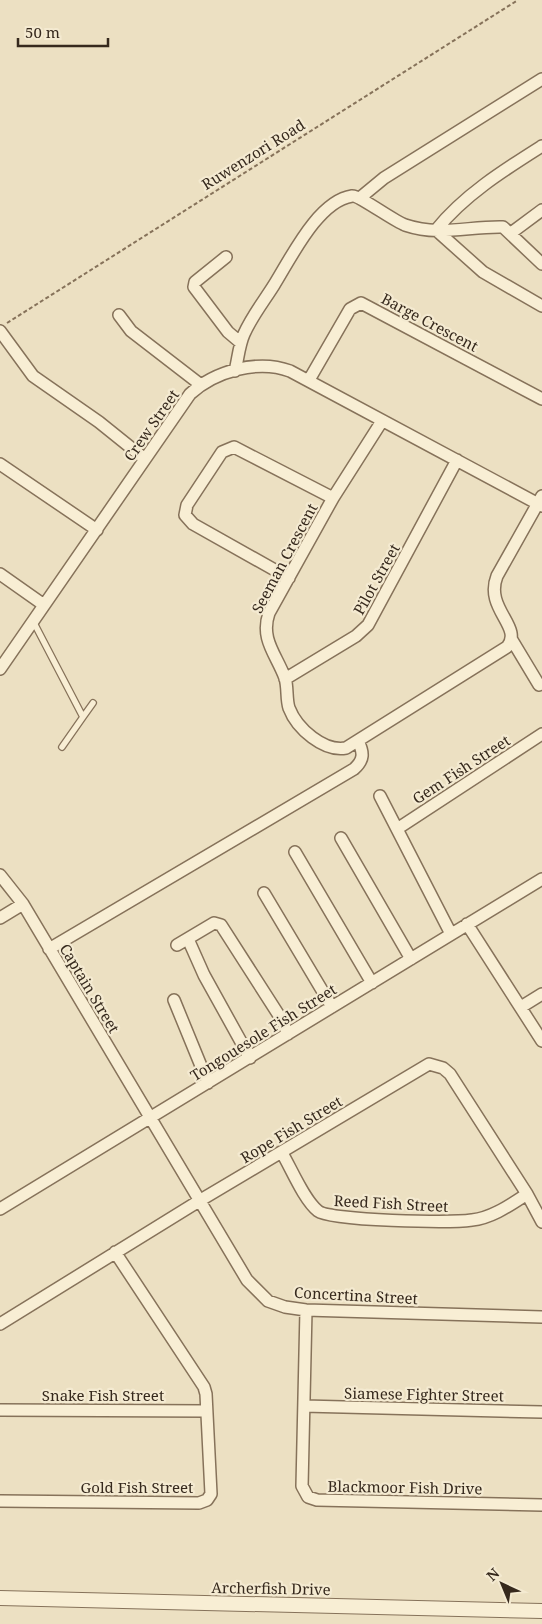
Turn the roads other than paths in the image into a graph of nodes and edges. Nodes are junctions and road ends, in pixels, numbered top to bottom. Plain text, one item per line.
1 (542, 79) edge
2 (542, 146) edge
3 (362, 198) junction
4 (541, 212) edge
5 (436, 230) junction
6 (511, 234) junction
7 (226, 257) dead end
8 (542, 264) edge
9 (542, 306) edge
10 (119, 316) dead end
11 (0, 331) edge
12 (241, 343) junction
13 (236, 371) junction
14 (309, 380) junction
15 (201, 385) junction
16 (542, 399) edge
17 (382, 421) junction
18 (145, 459) junction
19 (457, 460) junction
20 (0, 464) edge
21 (333, 498) junction
22 (540, 502) edge
23 (96, 530) junction
24 (0, 574) edge
25 (289, 578) junction
26 (44, 605) junction
27 (33, 621) junction
28 (512, 635) junction
29 (0, 669) edge
30 (286, 679) junction
31 (539, 685) dead end
32 (93, 703) dead end
33 (83, 717) junction
34 (542, 734) edge
35 (358, 741) junction
36 (62, 747) dead end
37 (380, 796) dead end
38 (397, 829) junction
39 (341, 838) dead end
40 (295, 852) dead end
41 (0, 875) edge
42 (542, 879) edge
43 (264, 892) dead end
44 (23, 904) junction
45 (0, 918) edge
46 (467, 924) junction
47 (451, 934) junction
48 (188, 939) junction
49 (177, 945) dead end
50 (49, 949) junction
51 (411, 959) junction
52 (372, 983) junction
53 (542, 994) edge
54 (174, 1000) dead end
55 (332, 1007) junction
56 (521, 1007) junction
57 (288, 1034) junction
58 (542, 1041) edge
59 (250, 1058) junction
60 (208, 1083) junction
61 (150, 1119) junction
62 (282, 1152) junction
63 (527, 1194) junction
64 (199, 1201) junction
65 (0, 1209) edge
66 (542, 1222) edge
67 (115, 1252) junction
68 (306, 1310) junction
69 (542, 1317) edge
70 (0, 1324) edge
71 (304, 1406) junction
72 (0, 1410) edge
73 (206, 1411) junction
74 (542, 1412) edge
75 (0, 1501) edge
76 (542, 1505) edge
77 (0, 1598) edge
78 (542, 1611) edge

1 - 3 street
2 - 5 street
3 - 5 street
3 - 12 street
4 - 6 street
5 - 6 street
5 - 9 street
6 - 8 street
7 - 12 street
10 - 15 street
11 - 18 street
12 - 13 street
13 - 14 street, Crew Street
13 - 15 street, Crew Street
14 - 16 street, Barge Crescent
14 - 17 street, Crew Street
15 - 18 street, Crew Street
17 - 19 street, Crew Street
17 - 21 street, Seeman Crescent
18 - 23 street, Crew Street
19 - 22 street, Crew Street
19 - 30 street, Pilot Street
20 - 23 street
21 - 25 street, Seeman Crescent
21 - 25 street
22 - 28 street
23 - 26 street, Crew Street
24 - 26 street
25 - 30 street, Seeman Crescent
26 - 27 street, Crew Street
27 - 29 street, Crew Street
27 - 33 lane
28 - 31 street
28 - 35 street, Seeman Crescent
30 - 35 street, Seeman Crescent
32 - 33 lane
33 - 36 lane
34 - 38 street, Gem Fish Street
35 - 50 street
37 - 38 street
38 - 47 street
39 - 51 street
40 - 52 street
41 - 44 street, Captain Street
42 - 46 street, Tongouesole Fish Street
43 - 55 street
44 - 45 street
44 - 50 street, Captain Street
46 - 47 street, Tongouesole Fish Street
46 - 56 street
47 - 51 street, Tongouesole Fish Street
48 - 49 street
48 - 57 street
48 - 59 street
50 - 61 street, Captain Street
51 - 52 street, Tongouesole Fish Street
52 - 55 street, Tongouesole Fish Street
53 - 56 street
54 - 60 street
55 - 57 street, Tongouesole Fish Street
56 - 58 street
57 - 59 street, Tongouesole Fish Street
59 - 60 street, Tongouesole Fish Street
60 - 61 street, Tongouesole Fish Street
61 - 64 street, Concertina Street
61 - 65 street, Tongouesole Fish Street
62 - 63 street, Reed Fish Street
62 - 63 street, Rope Fish Street
62 - 64 street, Rope Fish Street
63 - 66 street, Rope Fish Street
64 - 67 street, Rope Fish Street
64 - 68 street, Concertina Street
67 - 70 street, Rope Fish Street
67 - 73 street, Gold Fish Street
68 - 69 street, Concertina Street
68 - 71 street, Blackmoor Fish Drive
71 - 74 street, Siamese Fighter Street
71 - 76 street, Blackmoor Fish Drive
72 - 73 street, Snake Fish Street
73 - 75 street, Gold Fish Street
77 - 78 street, Archerfish Drive

